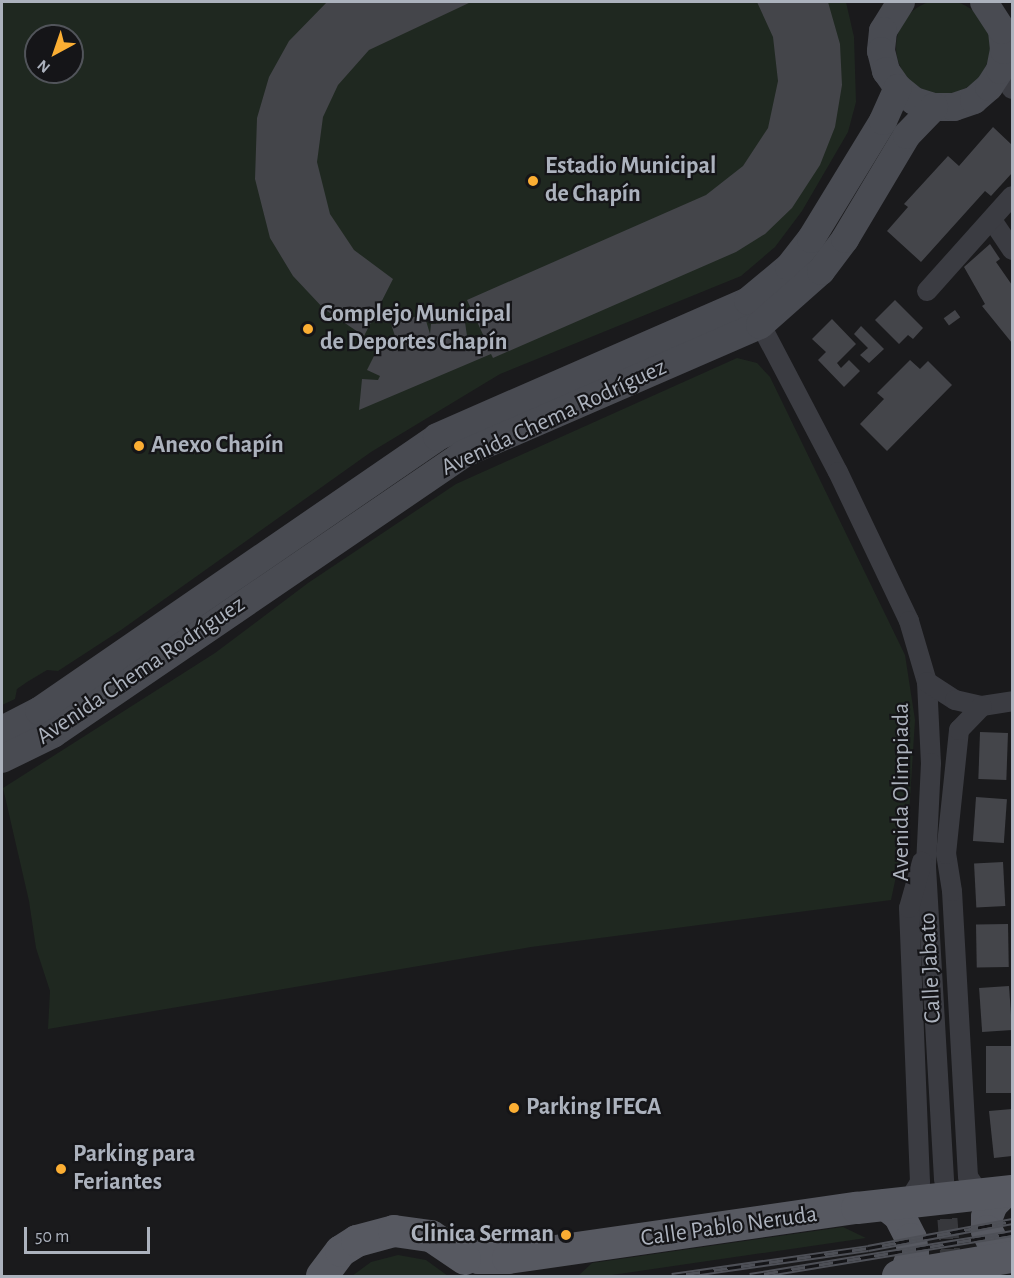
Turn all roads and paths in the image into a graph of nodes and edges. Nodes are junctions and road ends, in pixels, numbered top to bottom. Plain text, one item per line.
1 (984, 2) edge
2 (893, 5) edge
3 (1007, 21) edge
4 (1006, 79) edge
5 (898, 88) junction
6 (934, 107) junction
7 (1012, 196) edge
8 (992, 219) junction
9 (1012, 250) edge
10 (927, 291) dead end
11 (754, 313) junction
12 (927, 682) junction
13 (1012, 701) edge
14 (982, 706) junction
15 (2, 730) edge
16 (2, 759) edge
17 (931, 763) junction
18 (926, 851) junction
19 (946, 854) junction
20 (944, 1180) tunnel mouth
21 (999, 1193) edge
22 (897, 1204) junction
23 (448, 1245) junction
24 (999, 1262) edge
25 (320, 1273) edge
26 (477, 1276) edge
27 (903, 1276) edge

1 - 3 main road
2 - 5 main road
3 - 4 main road
4 - 6 main road
5 - 6 main road
5 - 11 main road, Avenida Chema Rodríguez
6 - 11 main road, Avenida Chema Rodríguez
7 - 8 street
8 - 9 street
8 - 10 street
11 - 12 street, Avenida Olimpiada
11 - 15 main road, Avenida Chema Rodríguez
11 - 16 main road, Avenida Chema Rodríguez
12 - 14 street
12 - 17 street, Avenida Olimpiada
13 - 14 street
14 - 19 street, Calle Jabato
17 - 18 street, Avenida Olimpiada
17 - 19 street
18 - 20 street, Avenida Olimpiada
18 - 22 street
19 - 21 street, Calle Jabato
21 - 22 main road, Calle Pablo Neruda
21 - 24 main road
22 - 23 main road, Calle Pablo Neruda
22 - 27 main road
23 - 25 main road, Calle Pablo Neruda
23 - 26 main road
24 - 27 main road

